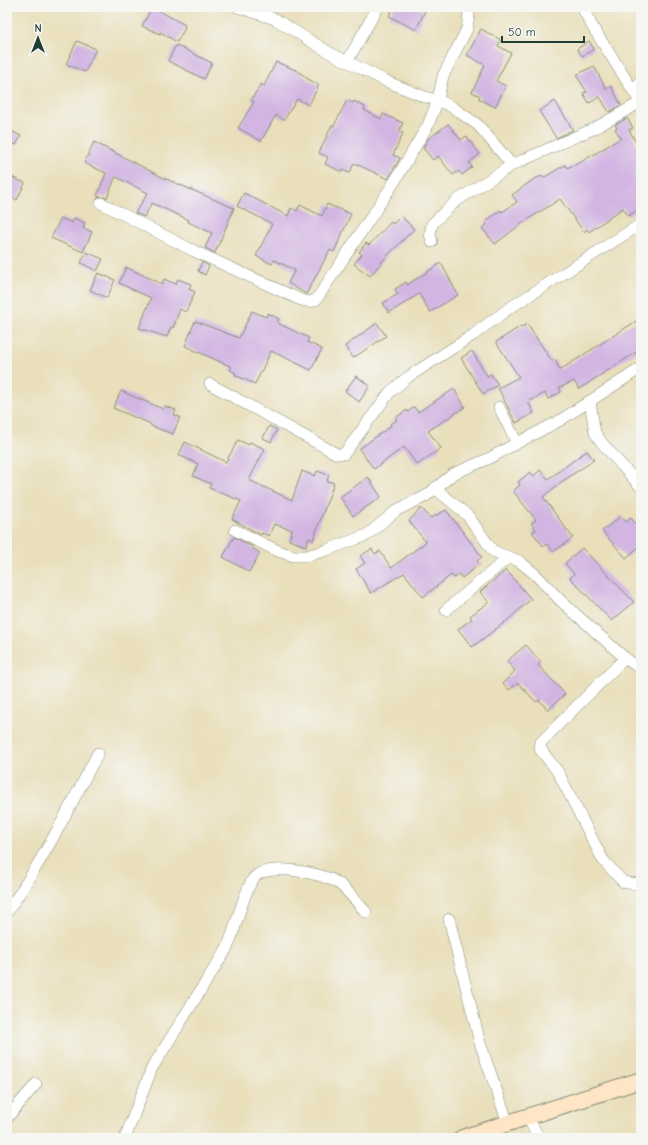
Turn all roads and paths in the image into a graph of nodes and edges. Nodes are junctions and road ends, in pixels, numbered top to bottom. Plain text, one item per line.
1 (237, 7) edge
2 (378, 7) edge
3 (466, 7) edge
4 (582, 7) edge
5 (348, 60) junction
6 (641, 82) edge
7 (632, 89) junction
8 (438, 100) junction
9 (641, 102) edge
10 (512, 165) junction
11 (101, 203) dead end
12 (641, 224) edge
13 (432, 242) dead end
14 (641, 368) edge
15 (210, 384) dead end
16 (590, 401) junction
17 (499, 407) dead end
18 (518, 443) junction
19 (641, 487) edge
20 (435, 488) junction
21 (235, 530) dead end
22 (509, 557) junction
23 (446, 610) dead end
24 (625, 658) junction
25 (641, 669) edge
26 (98, 753) dead end
27 (641, 882) edge
28 (7, 912) edge
29 (366, 912) dead end
30 (449, 919) dead end
31 (641, 1080) edge
32 (36, 1084) dead end
33 (527, 1116) junction
34 (7, 1118) edge
35 (508, 1123) junction
36 (125, 1138) edge
37 (462, 1138) edge
38 (539, 1138) edge

1 - 5 street
2 - 5 street
3 - 8 street
4 - 7 street
5 - 8 street
6 - 7 street
7 - 9 street
8 - 10 street
8 - 11 street
9 - 10 street
10 - 13 street
12 - 15 street
14 - 16 street
16 - 18 street
16 - 19 street
17 - 18 street
18 - 20 street
20 - 21 street
20 - 22 street
22 - 23 street
22 - 24 street
24 - 25 street
24 - 27 street
26 - 28 street
29 - 36 street
30 - 35 street
31 - 33 street
32 - 34 street
33 - 35 street
33 - 38 street
35 - 37 street

